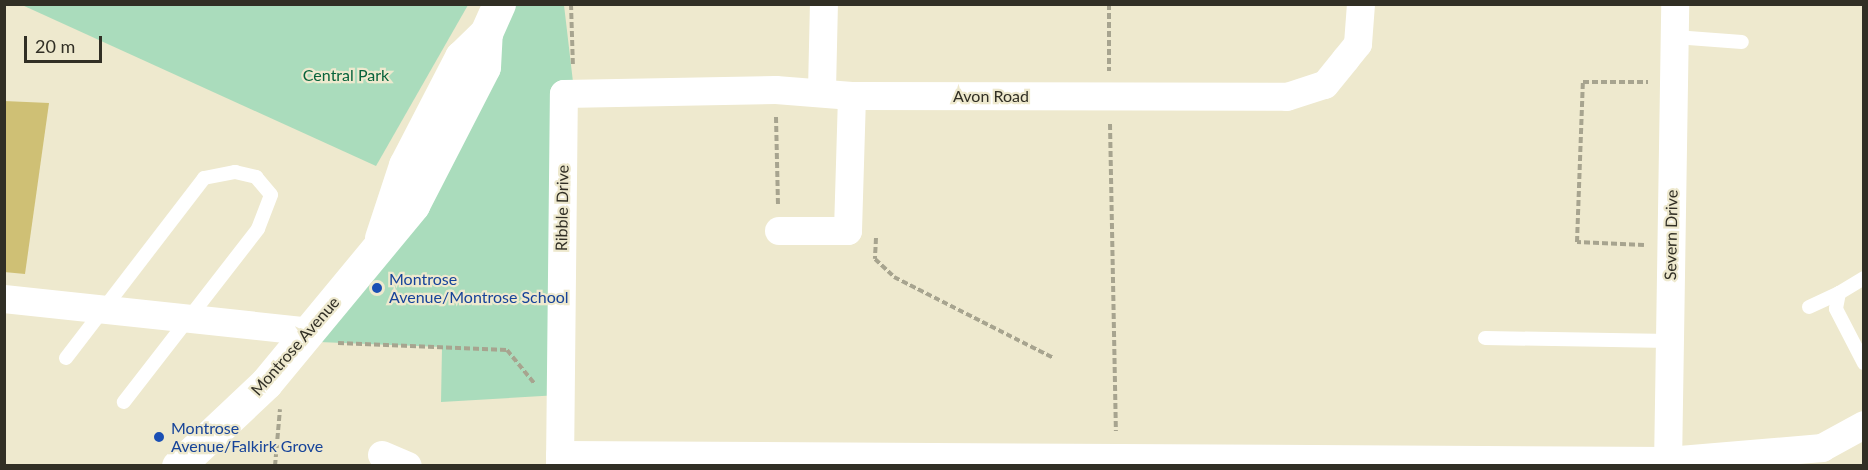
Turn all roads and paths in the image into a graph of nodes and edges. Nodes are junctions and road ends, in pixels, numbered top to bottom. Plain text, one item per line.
1 (571, 4) edge
2 (824, 4) edge
3 (1109, 4) edge
4 (1361, 4) edge
5 (1675, 4) edge
6 (493, 19) edge
7 (1675, 37) junction
8 (1742, 42) dead end
9 (1674, 82) junction
10 (776, 90) junction
11 (822, 90) junction
12 (568, 94) junction
13 (852, 96) junction
14 (1109, 96) junction
15 (876, 224) dead end
16 (779, 231) joint
17 (1671, 246) junction
18 (1863, 278) edge
19 (1839, 293) junction
20 (4, 298) edge
21 (1809, 307) dead end
22 (106, 308) junction
23 (192, 316) junction
24 (308, 336) junction
25 (1485, 338) dead end
26 (1670, 340) junction
27 (66, 358) dead end
28 (1054, 358) dead end
29 (1863, 363) edge
30 (266, 383) junction
31 (124, 402) dead end
32 (559, 414) junction
33 (1863, 425) edge
34 (382, 455) dead end
35 (560, 460) edge
36 (812, 462) edge
37 (1117, 462) edge
38 (1406, 463) edge
39 (1668, 463) edge
40 (178, 465) edge
41 (275, 465) edge
42 (408, 465) edge

1 - 12 path
2 - 11 street
3 - 14 path
4 - 14 street, Avon Road
5 - 7 street, Severn Drive
6 - 24 street, Montrose Avenue
7 - 8 lane
7 - 9 street, Severn Drive
9 - 17 street, Severn Drive
9 - 17 path
10 - 11 street, Avon Road
10 - 12 street, Avon Road
10 - 16 path
11 - 13 street, Avon Road
12 - 32 street, Ribble Drive
13 - 14 street, Avon Road
13 - 16 street
14 - 37 path
15 - 28 path
17 - 26 street, Severn Drive
18 - 19 lane
19 - 21 lane
19 - 29 lane
20 - 22 street
22 - 23 street
22 - 23 lane
22 - 27 lane
23 - 24 street
23 - 31 lane
24 - 30 street, Montrose Avenue
24 - 32 path
25 - 26 lane
26 - 39 street, Severn Drive
30 - 40 street, Montrose Avenue
30 - 41 path
32 - 35 street, Ribble Drive
33 - 39 street
34 - 42 street
35 - 36 street
36 - 37 street
37 - 38 street
38 - 39 street

